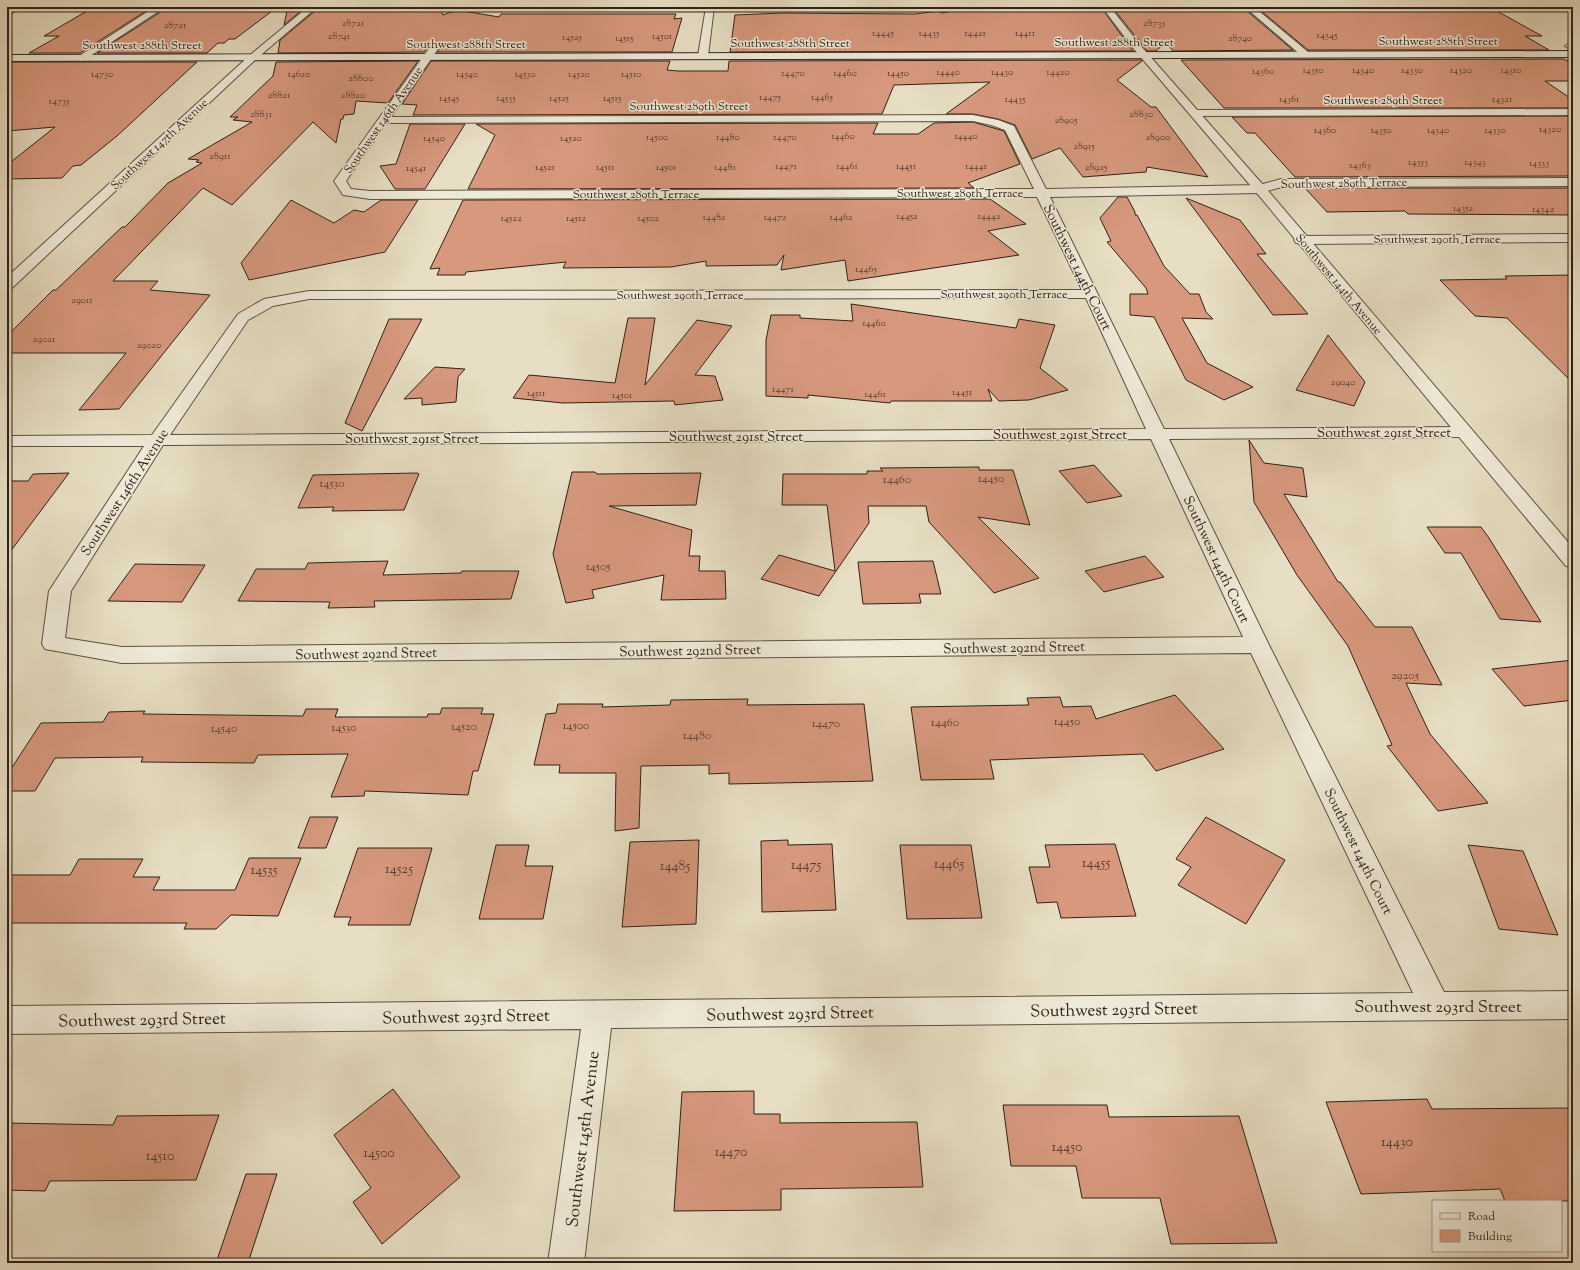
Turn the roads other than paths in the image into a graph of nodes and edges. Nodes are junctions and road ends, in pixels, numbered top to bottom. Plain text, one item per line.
1 (18, 7) edge
2 (161, 7) edge
3 (313, 7) edge
4 (710, 7) edge
5 (1106, 7) edge
6 (1249, 7) edge
7 (7, 13) edge
8 (1296, 47) junction
9 (1572, 48) edge
10 (93, 50) junction
11 (261, 50) junction
12 (7, 51) edge
13 (1140, 51) junction
14 (703, 52) junction
15 (430, 53) junction
16 (1305, 54) junction
17 (7, 58) edge
18 (81, 58) junction
19 (252, 58) junction
20 (1573, 112) edge
21 (1194, 113) junction
22 (384, 120) junction
23 (994, 122) joint
24 (1573, 182) edge
25 (1260, 189) junction
26 (347, 192) joint
27 (1042, 192) junction
28 (1573, 238) edge
29 (1301, 240) junction
30 (7, 285) edge
31 (1092, 294) junction
32 (268, 302) joint
33 (1464, 432) junction
34 (1157, 433) junction
35 (157, 440) junction
36 (7, 441) edge
37 (1573, 561) edge
38 (1258, 645) junction
39 (122, 655) joint
40 (1573, 1005) edge
41 (1435, 1006) junction
42 (598, 1015) junction
43 (7, 1020) edge
44 (566, 1263) edge

1 - 7 street
2 - 10 street
3 - 11 street, Southwest 147th Avenue
4 - 14 street
5 - 13 street, Southwest 144th Avenue
6 - 8 street
8 - 9 street, Southwest 288th Street
8 - 13 street, Southwest 288th Street
8 - 16 street
9 - 16 street, Southwest 288th Street
10 - 11 street, Southwest 288th Street
10 - 12 street, Southwest 288th Street
10 - 18 street
11 - 15 street, Southwest 288th Street
11 - 19 street, Southwest 147th Avenue
13 - 14 street, Southwest 288th Street
13 - 16 street, Southwest 288th Street
13 - 21 street, Southwest 144th Avenue
14 - 15 street, Southwest 288th Street
15 - 19 street, Southwest 288th Street
15 - 22 street, Southwest 146th Avenue
17 - 18 street, Southwest 288th Street
18 - 19 street, Southwest 288th Street
19 - 30 street, Southwest 147th Avenue
20 - 21 street, Southwest 289th Street
21 - 25 street, Southwest 144th Avenue
22 - 23 street, Southwest 289th Street
22 - 26 street, Southwest 146th Avenue
23 - 27 street, Southwest 144th Court
24 - 25 street, Southwest 289th Terrace
25 - 27 street, Southwest 289th Terrace
25 - 29 street, Southwest 144th Avenue
26 - 27 street, Southwest 289th Terrace
27 - 31 street, Southwest 144th Court
28 - 29 street, Southwest 290th Terrace
29 - 33 street, Southwest 144th Avenue
31 - 32 street, Southwest 290th Terrace
31 - 34 street, Southwest 144th Court
32 - 35 street, Southwest 146th Avenue
33 - 34 street, Southwest 291st Street
33 - 37 street, Southwest 144th Avenue
34 - 35 street, Southwest 291st Street
34 - 38 street, Southwest 144th Court
35 - 36 street, Southwest 291st Street
35 - 39 street, Southwest 146th Avenue
38 - 39 street, Southwest 292nd Street
38 - 41 street, Southwest 144th Court
40 - 41 street, Southwest 293rd Street
41 - 42 street, Southwest 293rd Street
42 - 43 street, Southwest 293rd Street
42 - 44 street, Southwest 145th Avenue

